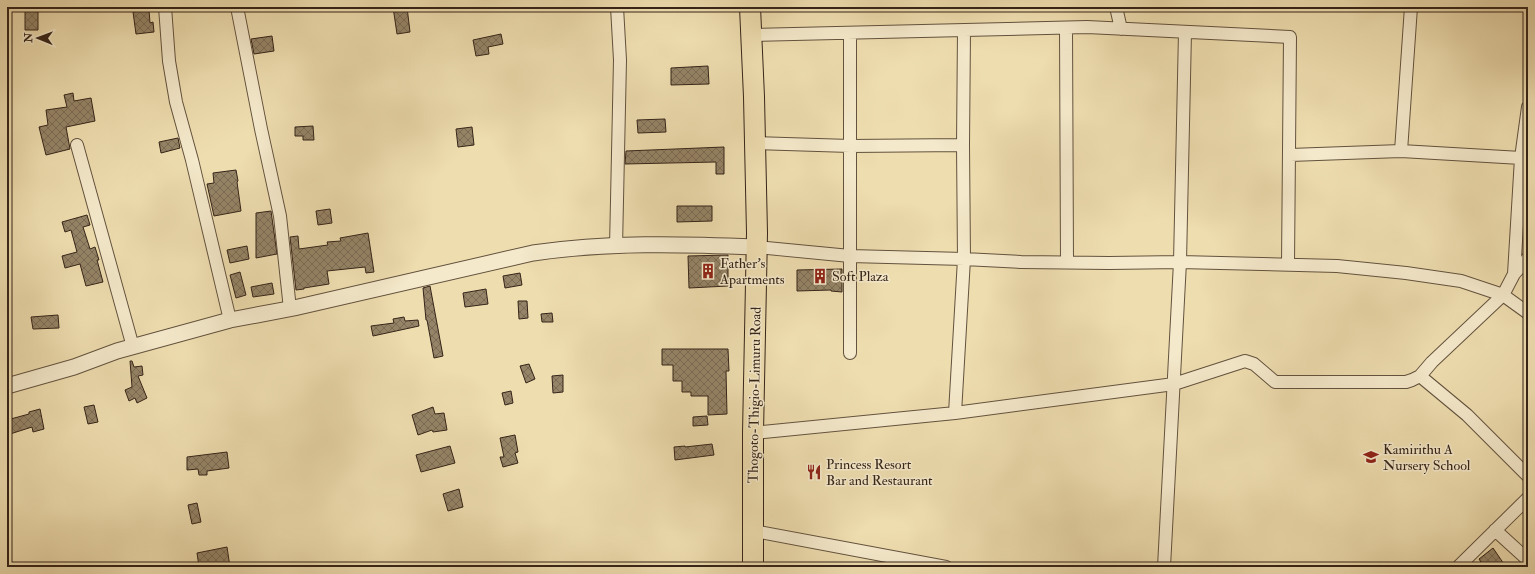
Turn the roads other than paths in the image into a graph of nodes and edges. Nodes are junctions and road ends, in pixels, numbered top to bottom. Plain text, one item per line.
1 (165, 7) edge
2 (237, 7) edge
3 (617, 7) edge
4 (750, 7) edge
5 (1116, 7) edge
6 (1411, 7) edge
7 (1066, 28) junction
8 (1121, 29) junction
9 (964, 30) junction
10 (850, 32) junction
11 (1185, 32) junction
12 (751, 35) junction
13 (1528, 107) edge
14 (754, 143) junction
15 (963, 145) junction
16 (77, 146) dead end
17 (850, 146) junction
18 (1401, 151) junction
19 (1290, 155) junction
20 (1521, 158) junction
21 (756, 246) junction
22 (616, 247) junction
23 (850, 256) junction
24 (964, 258) junction
25 (1528, 258) edge
26 (1067, 262) junction
27 (1180, 262) junction
28 (1288, 264) junction
29 (1514, 274) junction
30 (1503, 295) junction
31 (290, 309) junction
32 (1528, 313) edge
33 (230, 320) junction
34 (134, 347) junction
35 (850, 353) dead end
36 (1420, 376) junction
37 (1174, 384) junction
38 (7, 386) edge
39 (955, 413) junction
40 (753, 433) junction
41 (1528, 476) edge
42 (1528, 498) edge
43 (1495, 530) junction
44 (754, 531) junction
45 (1528, 560) edge
46 (1459, 566) edge
47 (753, 567) edge
48 (946, 567) edge
49 (1164, 567) edge

1 - 33 street
2 - 31 street
3 - 22 street
4 - 12 highway, Thogoto-Thigio-Limuru Road
5 - 8 street
6 - 18 street
7 - 8 street
7 - 9 street
7 - 26 street
8 - 11 street
9 - 10 street
9 - 15 street
10 - 12 street
10 - 17 street
11 - 19 street
11 - 27 street
12 - 14 highway, Thogoto-Thigio-Limuru Road
13 - 20 street
14 - 17 street
14 - 21 highway, Thogoto-Thigio-Limuru Road
15 - 17 street
15 - 24 street
16 - 34 street
17 - 23 street
18 - 19 street
18 - 20 street
19 - 28 street
20 - 29 street
21 - 22 street
21 - 23 street
21 - 40 highway, Thogoto-Thigio-Limuru Road
22 - 31 street
23 - 24 street
23 - 35 street
24 - 26 street
24 - 39 street
25 - 29 street
26 - 27 street
27 - 28 street
27 - 37 street
28 - 30 street
29 - 30 street
30 - 32 street
30 - 36 street
31 - 33 street
33 - 34 street
34 - 38 street
36 - 37 street
36 - 41 street
37 - 39 street
37 - 49 street
39 - 40 street
40 - 44 highway, Thogoto-Thigio-Limuru Road
42 - 43 street
43 - 45 street
43 - 46 street
44 - 47 highway, Thogoto-Thigio-Limuru Road
44 - 48 street

